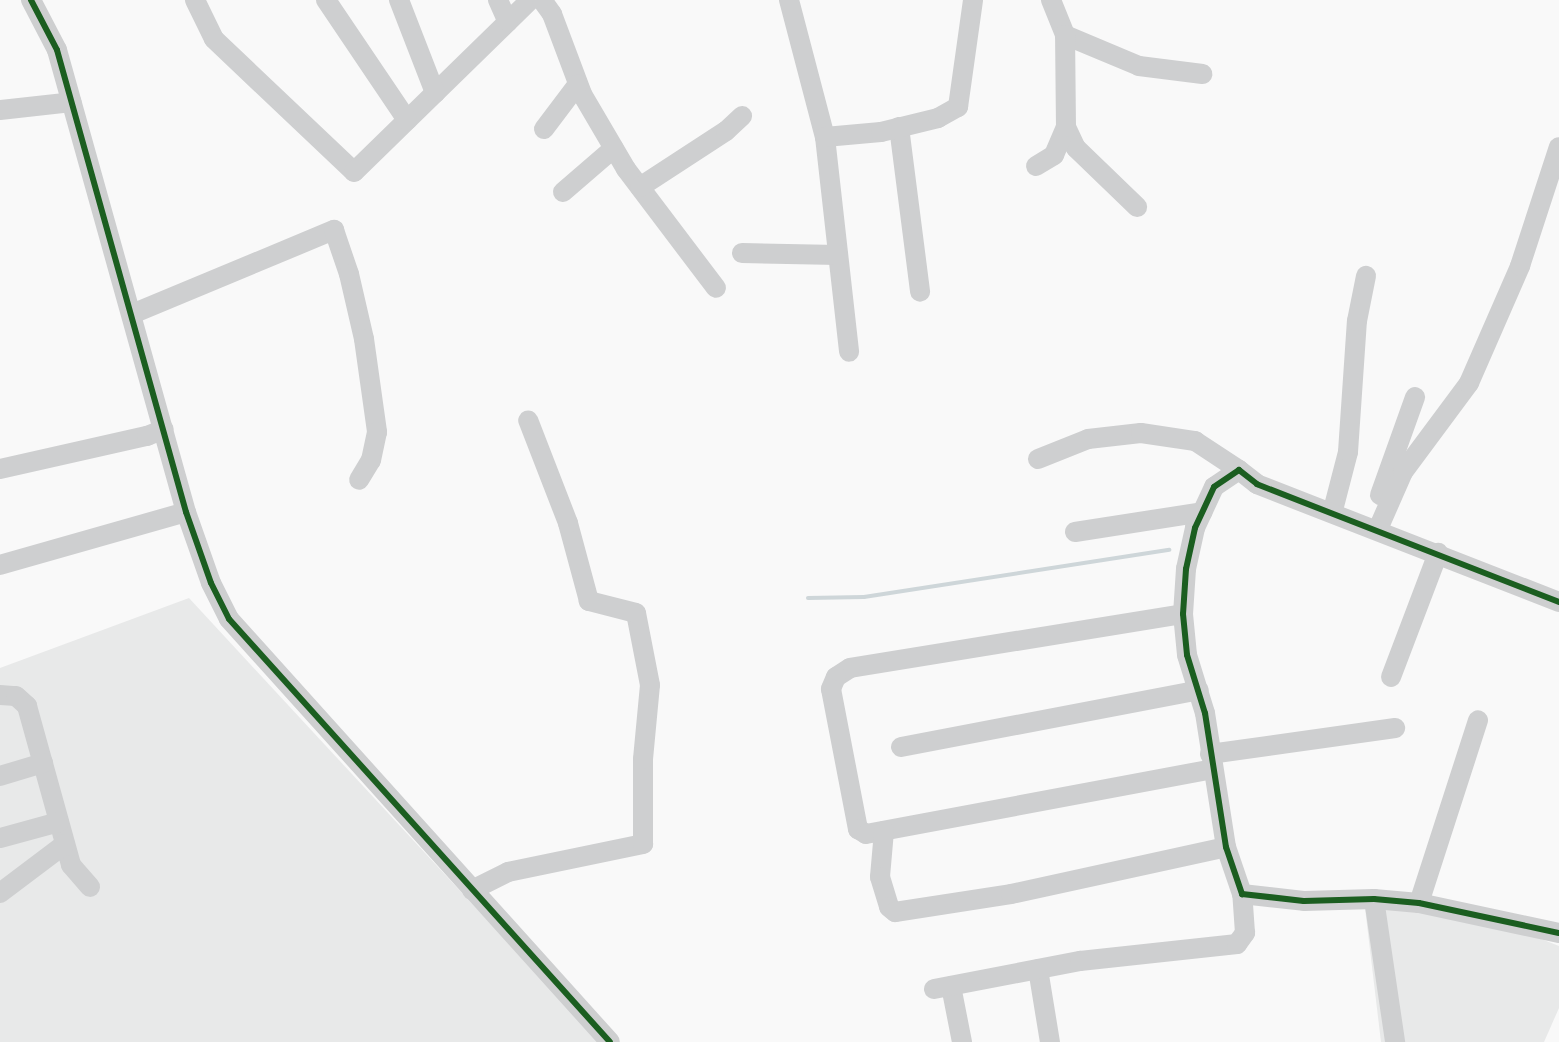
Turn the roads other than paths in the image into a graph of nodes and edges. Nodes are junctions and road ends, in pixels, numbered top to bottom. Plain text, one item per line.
1 (32, 0) edge
2 (195, 0) edge
3 (326, 0) edge
4 (399, 0) edge
5 (498, 0) edge
6 (530, 0) edge
7 (542, 0) edge
8 (789, 0) edge
9 (973, 0) edge
10 (1051, 0) edge
11 (508, 21) junction
12 (1065, 35) junction
13 (1202, 74) dead end
14 (578, 84) junction
15 (435, 93) junction
16 (72, 102) junction
17 (0, 110) edge
18 (742, 116) dead end
19 (407, 120) junction
20 (899, 127) junction
21 (1066, 127) junction
22 (544, 129) dead end
23 (825, 137) junction
24 (1559, 147) edge
25 (614, 148) junction
26 (1036, 166) dead end
27 (640, 187) junction
28 (562, 192) dead end
29 (1137, 207) dead end
30 (742, 253) dead end
31 (838, 255) junction
32 (1366, 276) dead end
33 (716, 288) dead end
34 (920, 292) dead end
35 (132, 314) junction
36 (849, 352) dead end
37 (1415, 397) dead end
38 (528, 420) dead end
39 (164, 429) junction
40 (1038, 459) dead end
41 (0, 469) edge
42 (1239, 470) junction
43 (359, 480) dead end
44 (1333, 510) junction
45 (186, 512) junction
46 (1202, 512) junction
47 (1373, 527) junction
48 (1075, 531) dead end
49 (1438, 553) junction
50 (0, 565) edge
51 (1559, 602) edge
52 (1183, 614) junction
53 (1391, 677) dead end
54 (1198, 690) junction
55 (0, 695) edge
56 (1478, 720) dead end
57 (1395, 728) dead end
58 (901, 747) dead end
59 (1211, 762) junction
60 (43, 764) junction
61 (0, 776) edge
62 (59, 822) junction
63 (884, 831) junction
64 (0, 838) edge
65 (65, 844) junction
66 (1226, 847) junction
67 (90, 887) dead end
68 (472, 890) junction
69 (0, 893) edge
70 (1242, 894) junction
71 (1374, 899) junction
72 (1419, 903) junction
73 (1559, 933) edge
74 (1038, 969) junction
75 (610, 1042) edge
76 (962, 1042) edge
77 (1050, 1042) edge
78 (1395, 1042) edge

1 - 16 street
2 - 19 street
3 - 19 street
4 - 15 street
5 - 11 street
6 - 11 street
7 - 14 street
8 - 23 street
9 - 20 street
10 - 12 street
11 - 15 street
12 - 13 street
12 - 21 street
14 - 22 street
14 - 25 street
15 - 19 street
16 - 17 street
16 - 35 street
18 - 27 street
20 - 23 street
20 - 34 street
21 - 26 street
21 - 29 street
23 - 31 street
24 - 47 street
25 - 27 street
25 - 28 street
27 - 33 street
30 - 31 street
31 - 36 street
32 - 44 street
35 - 39 street
35 - 43 street
37 - 47 street
38 - 68 street
39 - 41 street
39 - 45 street
40 - 42 street
42 - 44 street
42 - 46 street
44 - 47 street
45 - 50 street
45 - 68 street
46 - 48 street
46 - 52 street
47 - 49 street
49 - 51 street
49 - 53 street
52 - 54 street
52 - 63 street
54 - 58 street
54 - 59 street
55 - 60 street
56 - 72 street
57 - 59 street
59 - 63 street
59 - 66 street
60 - 61 street
60 - 62 street
62 - 64 street
62 - 65 street
63 - 66 street
65 - 67 street
65 - 69 street
66 - 70 street
68 - 75 street
70 - 71 street
70 - 74 street
71 - 72 street
71 - 78 street
72 - 73 street
74 - 76 street
74 - 77 street

